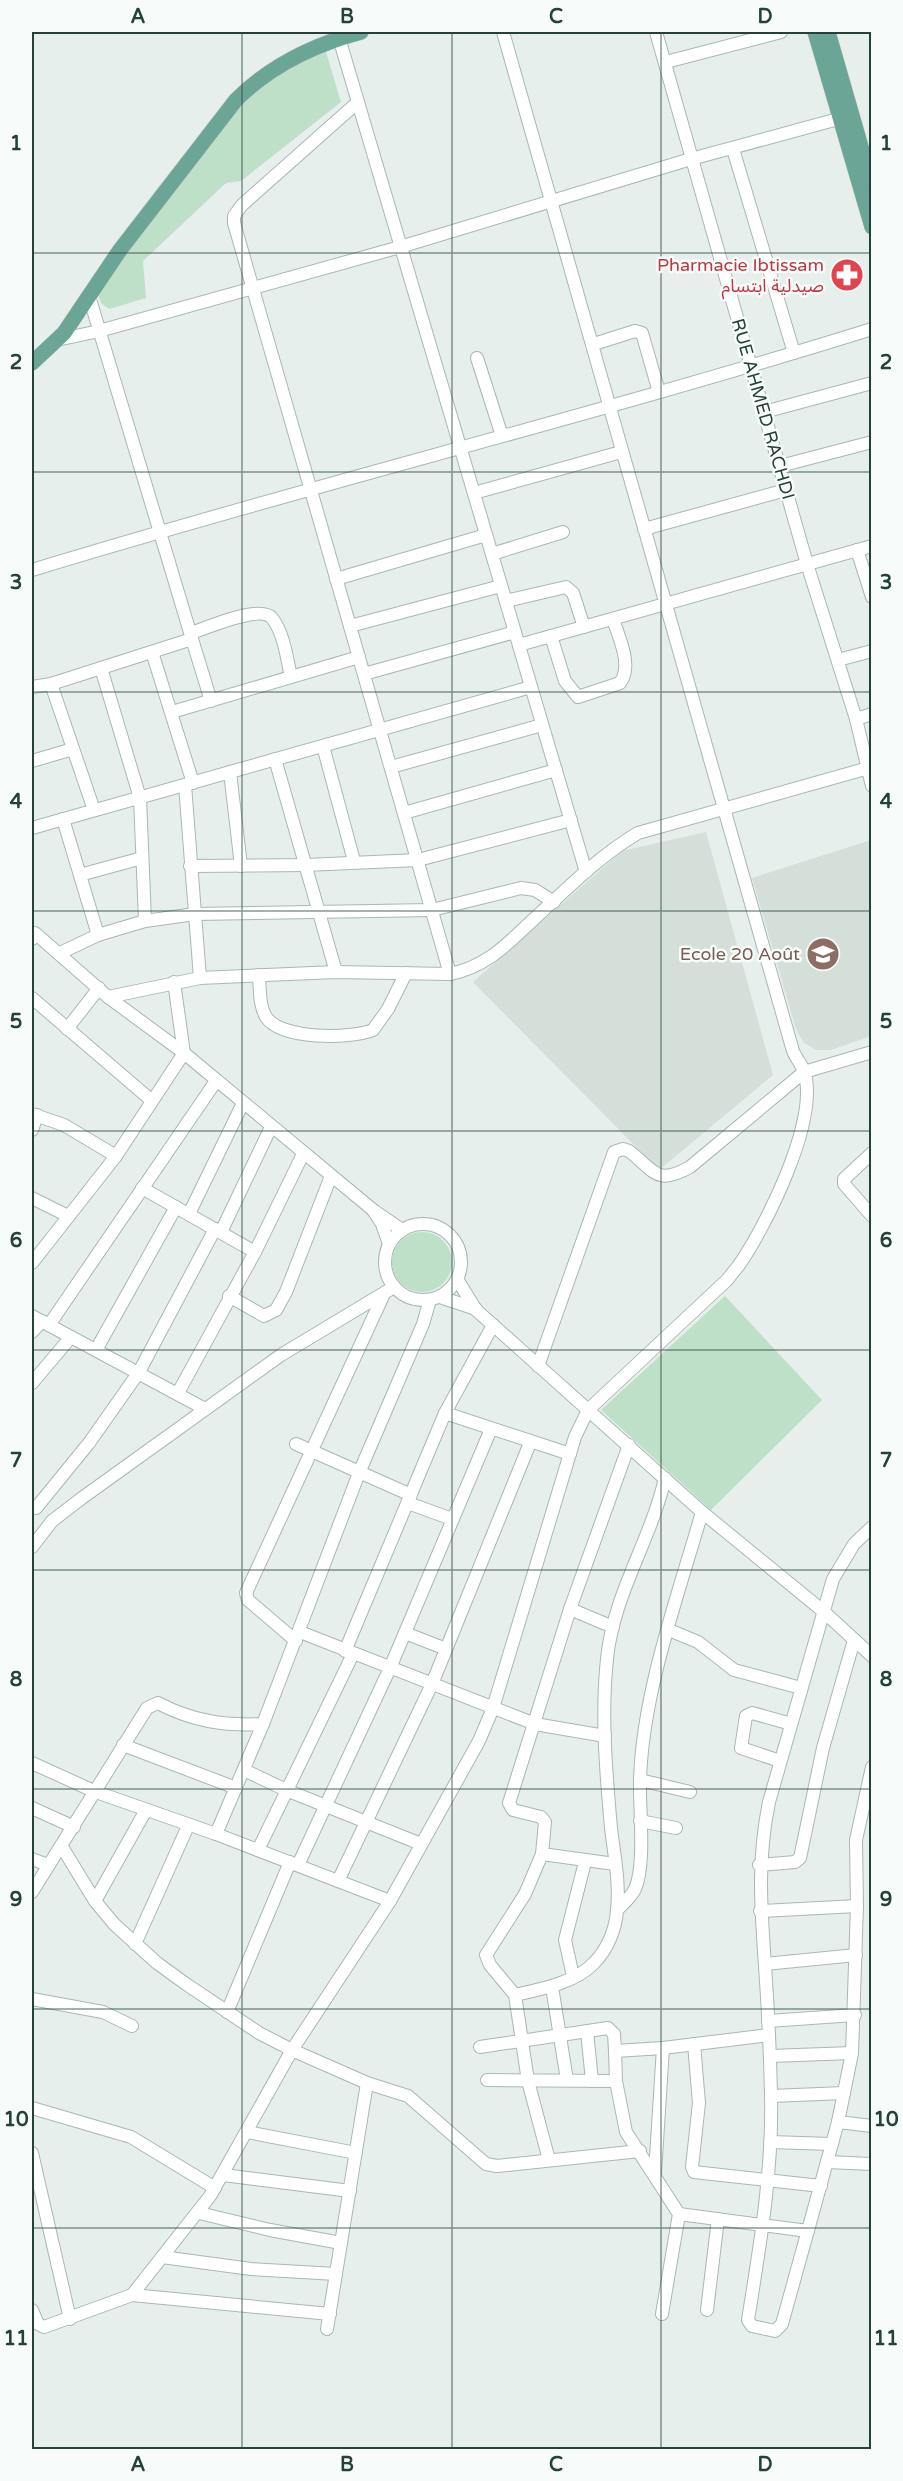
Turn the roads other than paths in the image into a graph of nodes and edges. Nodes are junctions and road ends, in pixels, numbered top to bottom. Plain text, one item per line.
1 (360, 32) edge
2 (503, 32) edge
3 (656, 32) edge
4 (781, 32) edge
5 (816, 32) edge
6 (828, 32) edge
7 (339, 38) junction
8 (666, 62) junction
9 (358, 102) junction
10 (846, 117) junction
11 (859, 137) edge
12 (733, 149) junction
13 (691, 159) junction
14 (872, 185) edge
15 (551, 200) junction
16 (872, 227) edge
17 (400, 247) junction
18 (252, 287) junction
19 (89, 296) junction
20 (872, 329) edge
21 (99, 331) junction
22 (57, 340) junction
23 (594, 344) junction
24 (794, 353) junction
25 (477, 358) dead end
26 (32, 363) edge
27 (752, 365) junction
28 (872, 383) edge
29 (658, 392) junction
30 (612, 405) junction
31 (764, 412) junction
32 (502, 436) junction
33 (872, 442) edge
34 (460, 448) junction
35 (621, 452) junction
36 (780, 466) junction
37 (786, 490) junction
38 (311, 491) junction
39 (474, 493) junction
40 (644, 529) junction
41 (158, 531) junction
42 (563, 532) dead end
43 (486, 535) junction
44 (872, 546) edge
45 (857, 550) junction
46 (492, 554) junction
47 (807, 564) junction
48 (32, 570) edge
49 (336, 579) junction
50 (501, 586) junction
51 (872, 597) edge
52 (506, 601) junction
53 (666, 605) junction
54 (613, 619) junction
55 (350, 626) junction
56 (584, 627) junction
57 (515, 632) junction
58 (192, 636) junction
59 (551, 636) junction
60 (519, 645) junction
61 (872, 651) edge
62 (152, 652) junction
63 (359, 657) junction
64 (838, 660) junction
65 (101, 668) junction
66 (364, 674) junction
67 (291, 677) junction
68 (51, 684) junction
69 (32, 687) edge
70 (531, 687) junction
71 (211, 701) junction
72 (172, 712) junction
73 (872, 714) edge
74 (856, 719) junction
75 (542, 725) junction
76 (380, 730) junction
77 (323, 746) junction
78 (73, 749) junction
79 (275, 759) junction
80 (32, 762) edge
81 (391, 767) junction
82 (869, 768) edge
83 (556, 770) junction
84 (230, 772) junction
85 (189, 784) junction
86 (872, 786) edge
87 (140, 798) junction
88 (724, 808) junction
89 (94, 810) junction
90 (404, 813) junction
91 (63, 819) junction
92 (570, 819) junction
93 (32, 828) edge
94 (142, 858) junction
95 (418, 860) junction
96 (354, 861) junction
97 (306, 865) junction
98 (190, 866) junction
99 (241, 866) junction
100 (586, 872) junction
101 (80, 875) junction
102 (554, 902) junction
103 (432, 910) junction
104 (318, 912) junction
105 (195, 914) junction
106 (145, 921) junction
107 (32, 932) edge
108 (98, 935) junction
109 (60, 953) junction
110 (336, 972) junction
111 (406, 973) junction
112 (450, 974) junction
113 (259, 975) junction
114 (200, 978) junction
115 (174, 982) junction
116 (103, 992) junction
117 (32, 998) edge
118 (67, 1029) junction
119 (872, 1052) edge
120 (184, 1053) junction
121 (804, 1072) junction
122 (216, 1081) junction
123 (151, 1100) junction
124 (243, 1103) junction
125 (34, 1115) edge
126 (271, 1127) junction
127 (32, 1130) edge
128 (872, 1153) edge
129 (303, 1154) junction
130 (116, 1156) junction
131 (332, 1176) junction
132 (142, 1188) junction
133 (32, 1198) edge
134 (176, 1207) junction
135 (373, 1210) junction
136 (189, 1214) junction
137 (68, 1216) junction
138 (872, 1216) edge
139 (402, 1230) junction
140 (218, 1231) junction
141 (389, 1244) junction
142 (255, 1252) junction
143 (34, 1256) edge
144 (457, 1279) junction
145 (394, 1287) junction
146 (229, 1296) junction
147 (383, 1296) junction
148 (435, 1298) junction
149 (476, 1310) junction
150 (41, 1320) edge
151 (493, 1325) junction
152 (32, 1332) edge
153 (71, 1337) junction
154 (96, 1350) junction
155 (538, 1366) junction
156 (139, 1372) junction
157 (32, 1383) edge
158 (178, 1393) junction
159 (205, 1409) junction
160 (588, 1410) junction
161 (445, 1413) junction
162 (491, 1429) junction
163 (530, 1443) junction
164 (296, 1444) dead end
165 (629, 1445) junction
166 (314, 1452) junction
167 (570, 1454) junction
168 (359, 1473) junction
169 (665, 1478) junction
170 (409, 1499) junction
171 (34, 1506) edge
172 (702, 1512) junction
173 (452, 1519) junction
174 (52, 1521) junction
175 (872, 1527) edge
176 (32, 1547) edge
177 (570, 1609) junction
178 (823, 1611) junction
179 (613, 1627) junction
180 (669, 1630) junction
181 (405, 1633) junction
182 (298, 1637) junction
183 (854, 1640) junction
184 (446, 1649) junction
185 (349, 1652) junction
186 (872, 1656) edge
187 (390, 1668) junction
188 (432, 1684) junction
189 (801, 1688) junction
190 (493, 1707) junction
191 (263, 1724) junction
192 (535, 1724) junction
193 (791, 1724) junction
194 (605, 1736) junction
195 (123, 1745) junction
196 (780, 1761) junction
197 (32, 1763) edge
198 (872, 1767) edge
199 (244, 1770) junction
200 (640, 1780) junction
201 (236, 1788) junction
202 (285, 1790) junction
203 (96, 1792) junction
204 (690, 1792) dead end
205 (326, 1806) junction
206 (32, 1808) edge
207 (146, 1810) junction
208 (640, 1821) junction
209 (365, 1823) junction
210 (188, 1826) junction
211 (74, 1827) junction
212 (676, 1828) dead end
213 (216, 1834) junction
214 (421, 1844) junction
215 (62, 1847) junction
216 (258, 1850) junction
217 (542, 1854) junction
218 (32, 1859) edge
219 (585, 1862) junction
220 (294, 1863) junction
221 (615, 1864) junction
222 (48, 1865) junction
223 (759, 1865) junction
224 (338, 1881) junction
225 (32, 1892) edge
226 (95, 1901) junction
227 (390, 1901) junction
228 (857, 1906) junction
229 (617, 1910) junction
230 (760, 1911) junction
231 (135, 1944) junction
232 (856, 1954) junction
233 (765, 1964) junction
234 (573, 1976) junction
235 (552, 1987) junction
236 (515, 1995) junction
237 (32, 1999) edge
238 (227, 2013) junction
239 (855, 2015) junction
240 (768, 2021) junction
241 (132, 2026) dead end
242 (587, 2031) junction
243 (769, 2035) junction
244 (561, 2036) junction
245 (522, 2041) junction
246 (694, 2044) junction
247 (480, 2047) dead end
248 (663, 2049) junction
249 (292, 2050) junction
250 (615, 2051) junction
251 (852, 2053) junction
252 (770, 2056) junction
253 (487, 2080) dead end
254 (567, 2080) junction
255 (592, 2080) junction
256 (528, 2081) junction
257 (616, 2081) junction
258 (368, 2083) junction
259 (844, 2093) junction
260 (771, 2096) junction
261 (32, 2108) edge
262 (838, 2122) junction
263 (872, 2126) edge
264 (247, 2132) junction
265 (770, 2142) junction
266 (832, 2145) junction
267 (640, 2151) junction
268 (32, 2153) edge
269 (356, 2153) junction
270 (549, 2160) junction
271 (827, 2162) junction
272 (872, 2164) edge
273 (655, 2173) junction
274 (223, 2175) junction
275 (767, 2179) junction
276 (820, 2186) junction
277 (215, 2188) junction
278 (350, 2191) junction
279 (199, 2213) junction
280 (679, 2214) junction
281 (717, 2218) junction
282 (763, 2224) junction
283 (808, 2231) junction
284 (341, 2243) junction
285 (162, 2258) junction
286 (336, 2274) junction
287 (132, 2295) junction
288 (32, 2310) edge
289 (707, 2310) dead end
290 (330, 2314) junction
291 (662, 2314) dead end
292 (70, 2319) junction
293 (327, 2329) dead end

1 - 7 main road
2 - 15 street
3 - 8 street, RUE AHMED RACHDI
4 - 8 street
5 - 10 main road
6 - 10 main road
7 - 9 street
7 - 19 main road
8 - 13 street, RUE AHMED RACHDI
9 - 17 street
9 - 18 street
10 - 11 main road
10 - 12 street
11 - 14 main road
11 - 16 main road
12 - 13 street
12 - 24 street
13 - 15 street
13 - 27 street, RUE AHMED RACHDI
15 - 17 street
15 - 23 street
17 - 18 street
17 - 34 street
18 - 21 street
18 - 38 street
19 - 21 street
19 - 22 main road
20 - 24 street
21 - 22 street
21 - 41 street
22 - 26 main road
23 - 29 street
23 - 30 street
24 - 27 street
25 - 32 street
27 - 29 street
27 - 31 street, RUE AHMED RACHDI
28 - 31 street
29 - 30 street
30 - 32 street
30 - 35 street
31 - 36 street, RUE AHMED RACHDI
32 - 34 street
33 - 36 street
34 - 38 street
34 - 39 street
35 - 39 street
35 - 40 street
36 - 37 street, RUE AHMED RACHDI
37 - 40 street
37 - 47 street, RUE AHMED RACHDI
38 - 41 street
38 - 49 street
39 - 43 street
40 - 53 street
41 - 48 street
41 - 58 street
42 - 46 street
43 - 46 street
43 - 49 street
44 - 45 street
45 - 47 street
45 - 51 street
46 - 50 street
47 - 53 street
47 - 64 street, RUE AHMED RACHDI
49 - 55 street
50 - 52 street
50 - 55 street
52 - 56 street
52 - 57 street
53 - 54 street
53 - 88 street
54 - 56 street
54 - 59 street
55 - 63 street
56 - 59 street
57 - 60 street
57 - 66 street
58 - 62 street
58 - 67 street
58 - 71 street
59 - 60 street
60 - 70 street
61 - 64 street
62 - 65 street
62 - 72 street
63 - 66 street
63 - 67 street
64 - 74 street, RUE AHMED RACHDI
65 - 68 street
65 - 87 street
66 - 76 street
67 - 71 street
68 - 69 street
68 - 78 street
70 - 75 street
70 - 76 street
71 - 72 street
72 - 85 street
73 - 74 street
74 - 82 street, RUE AHMED RACHDI
75 - 81 street
75 - 83 street
76 - 77 street
76 - 81 street
77 - 79 street
77 - 96 street
78 - 80 street
78 - 89 street
79 - 84 street
79 - 97 street
81 - 90 street
82 - 86 street, RUE AHMED RACHDI
82 - 88 street
83 - 90 street
83 - 92 street
84 - 85 street
84 - 99 street
85 - 87 street
85 - 98 street
87 - 89 street
87 - 94 street
88 - 100 street
88 - 121 street
89 - 91 street
90 - 95 street
91 - 93 street
91 - 101 street
92 - 95 street
92 - 100 street
94 - 101 street
94 - 106 street
95 - 96 street
95 - 103 street
96 - 97 street
97 - 99 street
97 - 104 street
98 - 99 street
98 - 105 street
100 - 102 street
101 - 108 street
102 - 103 street
102 - 112 street
103 - 104 street
103 - 112 street
104 - 105 street
104 - 110 street
105 - 106 street
105 - 114 street
106 - 108 street
107 - 109 street
108 - 109 street
109 - 116 street
110 - 111 street
110 - 113 street
111 - 112 street
111 - 113 street
113 - 114 street
114 - 115 street
115 - 116 street
115 - 120 street
116 - 118 street
116 - 120 street
117 - 118 street
118 - 123 street
119 - 121 street
120 - 122 street
120 - 123 street
121 - 155 street
121 - 160 street
122 - 124 street
122 - 132 street
123 - 130 street
124 - 126 street
124 - 136 street
125 - 127 street
125 - 130 street
126 - 129 street
126 - 140 street
128 - 138 street
129 - 131 street
129 - 142 street
130 - 137 street
131 - 135 street
131 - 146 street
132 - 134 street
132 - 150 street
133 - 137 street
134 - 136 street
134 - 154 street
135 - 139 street
135 - 141 street
136 - 140 street
137 - 143 street
139 - 141 street
139 - 144 street
140 - 142 street
140 - 156 street
141 - 145 street
142 - 146 street
144 - 148 street
144 - 149 street
145 - 147 street
145 - 148 street
146 - 158 street
147 - 159 street
147 - 166 street
148 - 149 street
148 - 168 street
149 - 151 street
150 - 152 street
150 - 153 street
151 - 155 street
151 - 161 street
153 - 154 street
153 - 157 street
154 - 156 street
155 - 160 street
156 - 158 street
156 - 171 street
158 - 159 street
159 - 174 street
160 - 165 street
160 - 167 street
161 - 162 street
161 - 170 street
162 - 163 street
162 - 173 street
163 - 167 street
163 - 184 street
164 - 166 street
165 - 169 street
165 - 177 street
166 - 168 street
166 - 182 street
167 - 190 street
168 - 170 street
168 - 182 street
169 - 172 street
169 - 179 street
170 - 173 street
170 - 185 street
171 - 174 street
172 - 178 street
172 - 180 street
173 - 181 street
174 - 176 street
175 - 178 street
177 - 179 street
177 - 192 street
178 - 183 street
178 - 189 street
179 - 194 street
180 - 189 street
180 - 200 street
181 - 184 street
181 - 187 street
182 - 185 street
182 - 191 street
183 - 186 street
183 - 223 street
184 - 188 street
185 - 187 street
185 - 202 street
187 - 188 street
187 - 205 street
188 - 190 street
188 - 209 street
189 - 193 street
190 - 192 street
190 - 214 street
191 - 195 street
191 - 199 street
192 - 194 street
192 - 217 street
193 - 196 street
193 - 196 street
194 - 221 street
195 - 201 street
195 - 203 street
196 - 223 street
197 - 203 street
198 - 228 street
199 - 201 street
199 - 202 street
200 - 204 street
200 - 208 street
201 - 213 street
202 - 205 street
202 - 216 street
203 - 207 street
203 - 211 street
205 - 209 street
205 - 220 street
206 - 211 street
207 - 210 street
207 - 226 street
208 - 212 street
208 - 229 street
209 - 214 street
209 - 224 street
210 - 213 street
210 - 231 street
211 - 215 street
213 - 216 street
214 - 227 street
215 - 222 street
215 - 226 street
216 - 220 street
217 - 219 street
217 - 236 street
218 - 222 street
219 - 221 street
219 - 234 street
220 - 224 street
220 - 238 street
221 - 229 street
222 - 225 street
223 - 230 street
224 - 227 street
226 - 231 street
227 - 249 street
228 - 230 street
228 - 232 street
229 - 234 street
230 - 233 street
231 - 238 street
232 - 233 street
232 - 239 street
233 - 240 street
234 - 235 street
235 - 236 street
235 - 244 street
236 - 245 street
237 - 241 street
238 - 249 street
239 - 240 street
239 - 251 street
240 - 243 street
242 - 244 street
242 - 250 street
242 - 255 street
243 - 246 street
243 - 252 street
244 - 245 street
244 - 254 street
245 - 247 street
245 - 256 street
246 - 248 street
246 - 275 street
248 - 250 street
248 - 273 street
249 - 258 street
249 - 264 street
250 - 257 street
251 - 252 street
251 - 259 street
252 - 260 street
253 - 256 street
254 - 255 street
254 - 256 street
255 - 257 street
256 - 270 street
257 - 267 street
258 - 269 street
258 - 270 street
259 - 260 street
259 - 262 street
260 - 265 street
261 - 277 street
262 - 263 street
262 - 266 street
264 - 269 street
264 - 274 street
265 - 266 street
265 - 275 street
266 - 271 street
267 - 270 street
267 - 273 street
268 - 292 street
269 - 278 street
271 - 272 street
271 - 276 street
273 - 280 street
274 - 277 street
274 - 278 street
275 - 276 street
275 - 282 street
276 - 283 street
277 - 279 street
278 - 284 street
279 - 284 street
279 - 285 street
280 - 281 street
280 - 291 street
281 - 282 street
281 - 289 street
282 - 283 street
282 - 283 street
284 - 286 street
285 - 286 street
285 - 287 street
286 - 290 street
287 - 290 street
287 - 292 street
288 - 292 street
290 - 293 street

